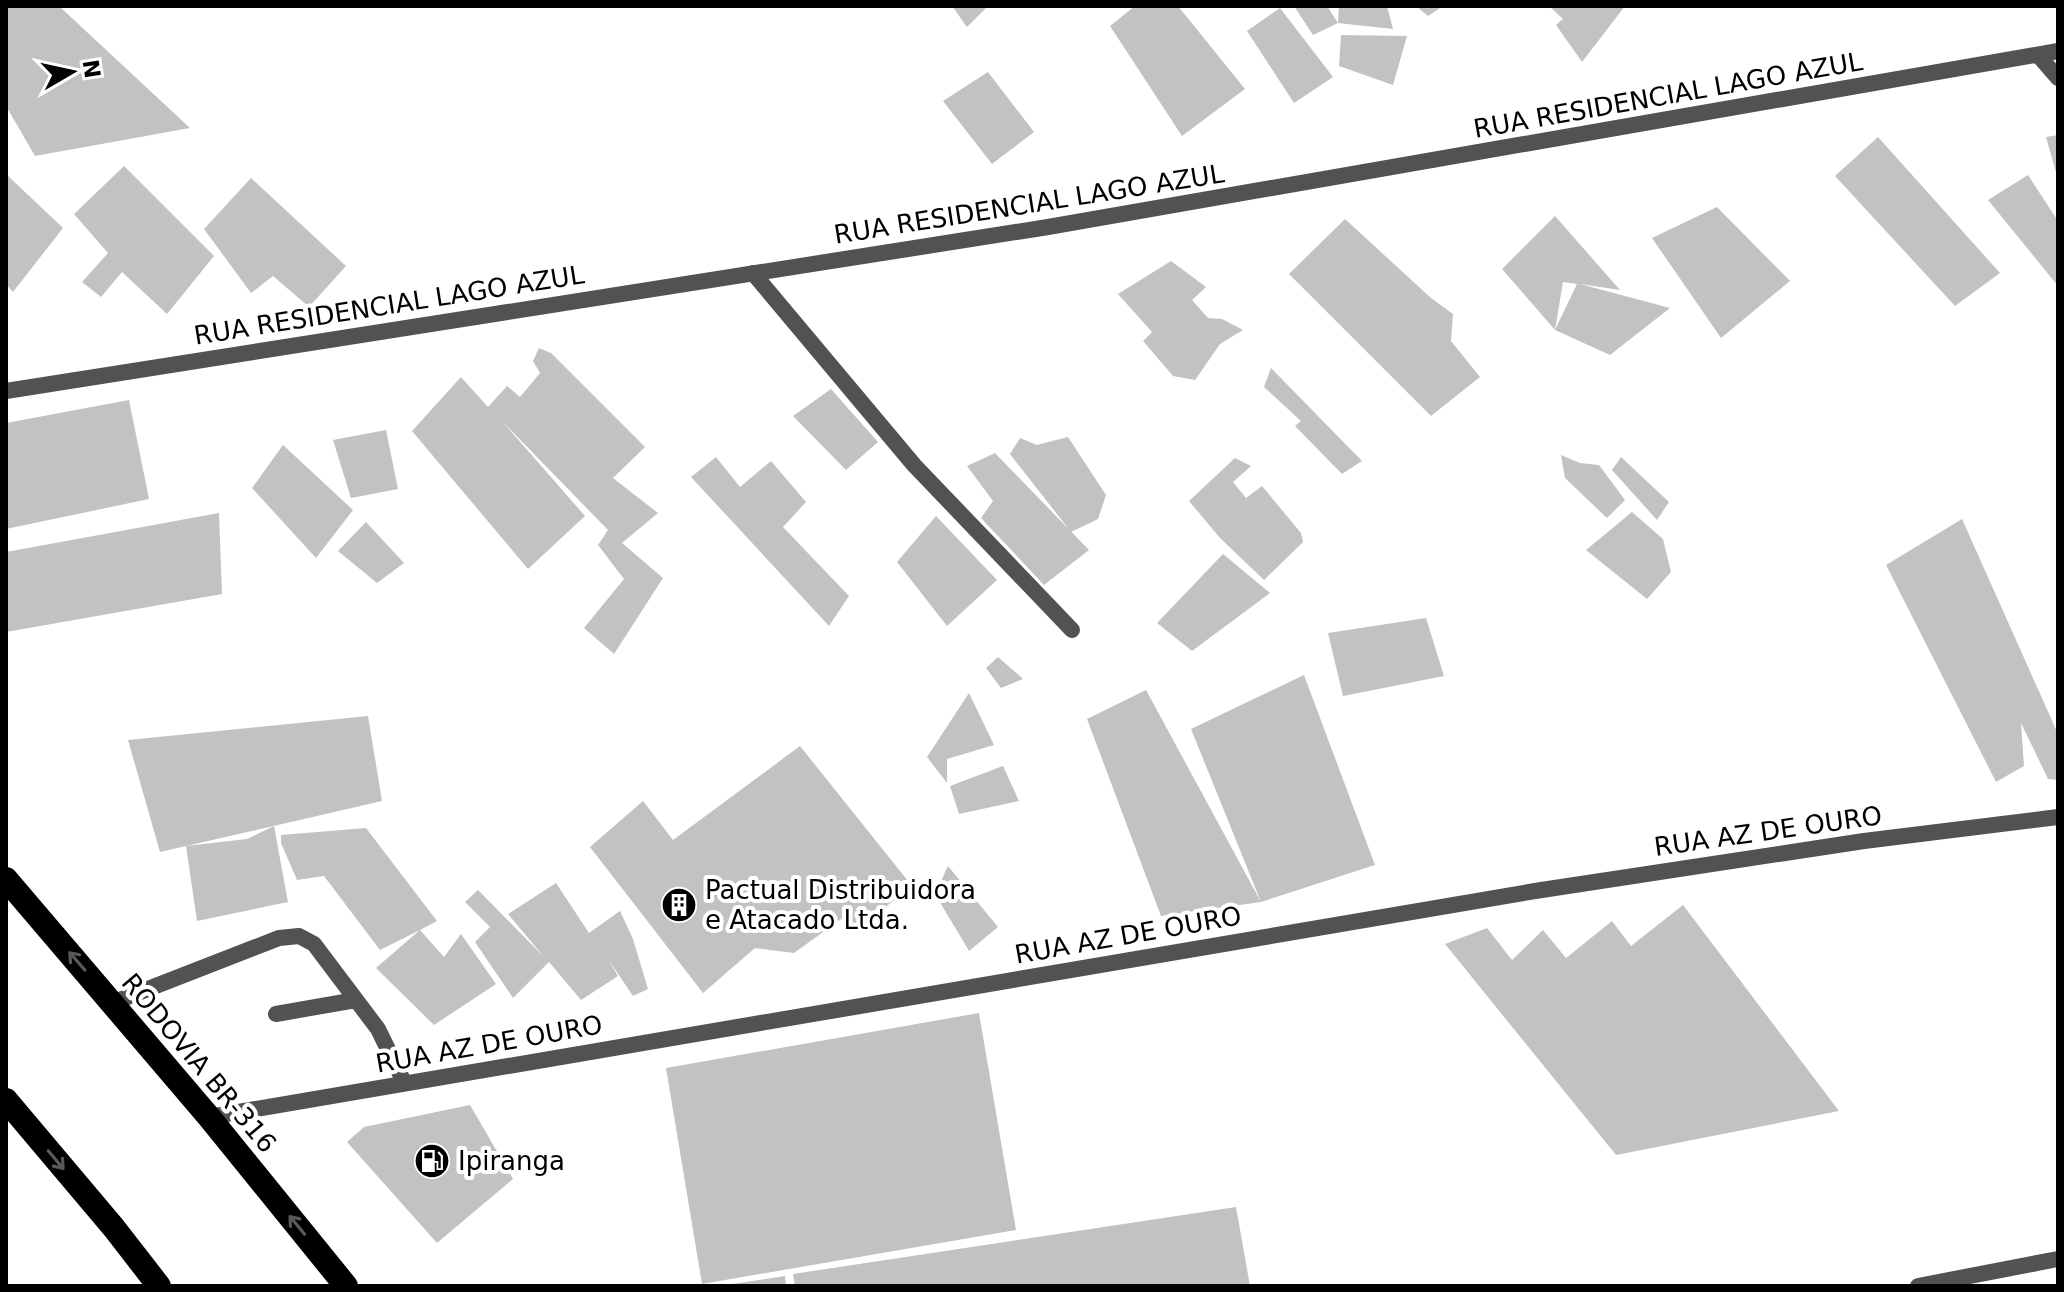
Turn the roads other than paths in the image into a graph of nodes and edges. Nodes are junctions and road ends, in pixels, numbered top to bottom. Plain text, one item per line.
1 (2058, 51) edge
2 (2038, 55) junction
3 (2058, 78) edge
4 (753, 273) junction
5 (6, 391) edge
6 (1072, 630) dead end
7 (2058, 817) edge
8 (6, 879) edge
9 (356, 1000) junction
10 (112, 1003) junction
11 (276, 1014) dead end
12 (404, 1082) junction
13 (6, 1100) edge
14 (209, 1117) junction
15 (2058, 1259) edge
16 (159, 1286) edge
17 (346, 1286) edge
18 (1918, 1286) edge

1 - 2 street, RUA RESIDENCIAL LAGO AZUL
2 - 3 street
2 - 4 street, RUA RESIDENCIAL LAGO AZUL
4 - 5 street, RUA RESIDENCIAL LAGO AZUL
4 - 6 street
7 - 12 street, RUA AZ DE OURO
10 -> 8 highway, RODOVIA BR-316
9 - 10 street
9 - 11 street
9 - 12 street
10 - 14 highway, RODOVIA BR-316
12 - 14 street, RUA AZ DE OURO
13 -> 16 highway
17 -> 14 highway, RODOVIA BR-316
15 - 18 street

